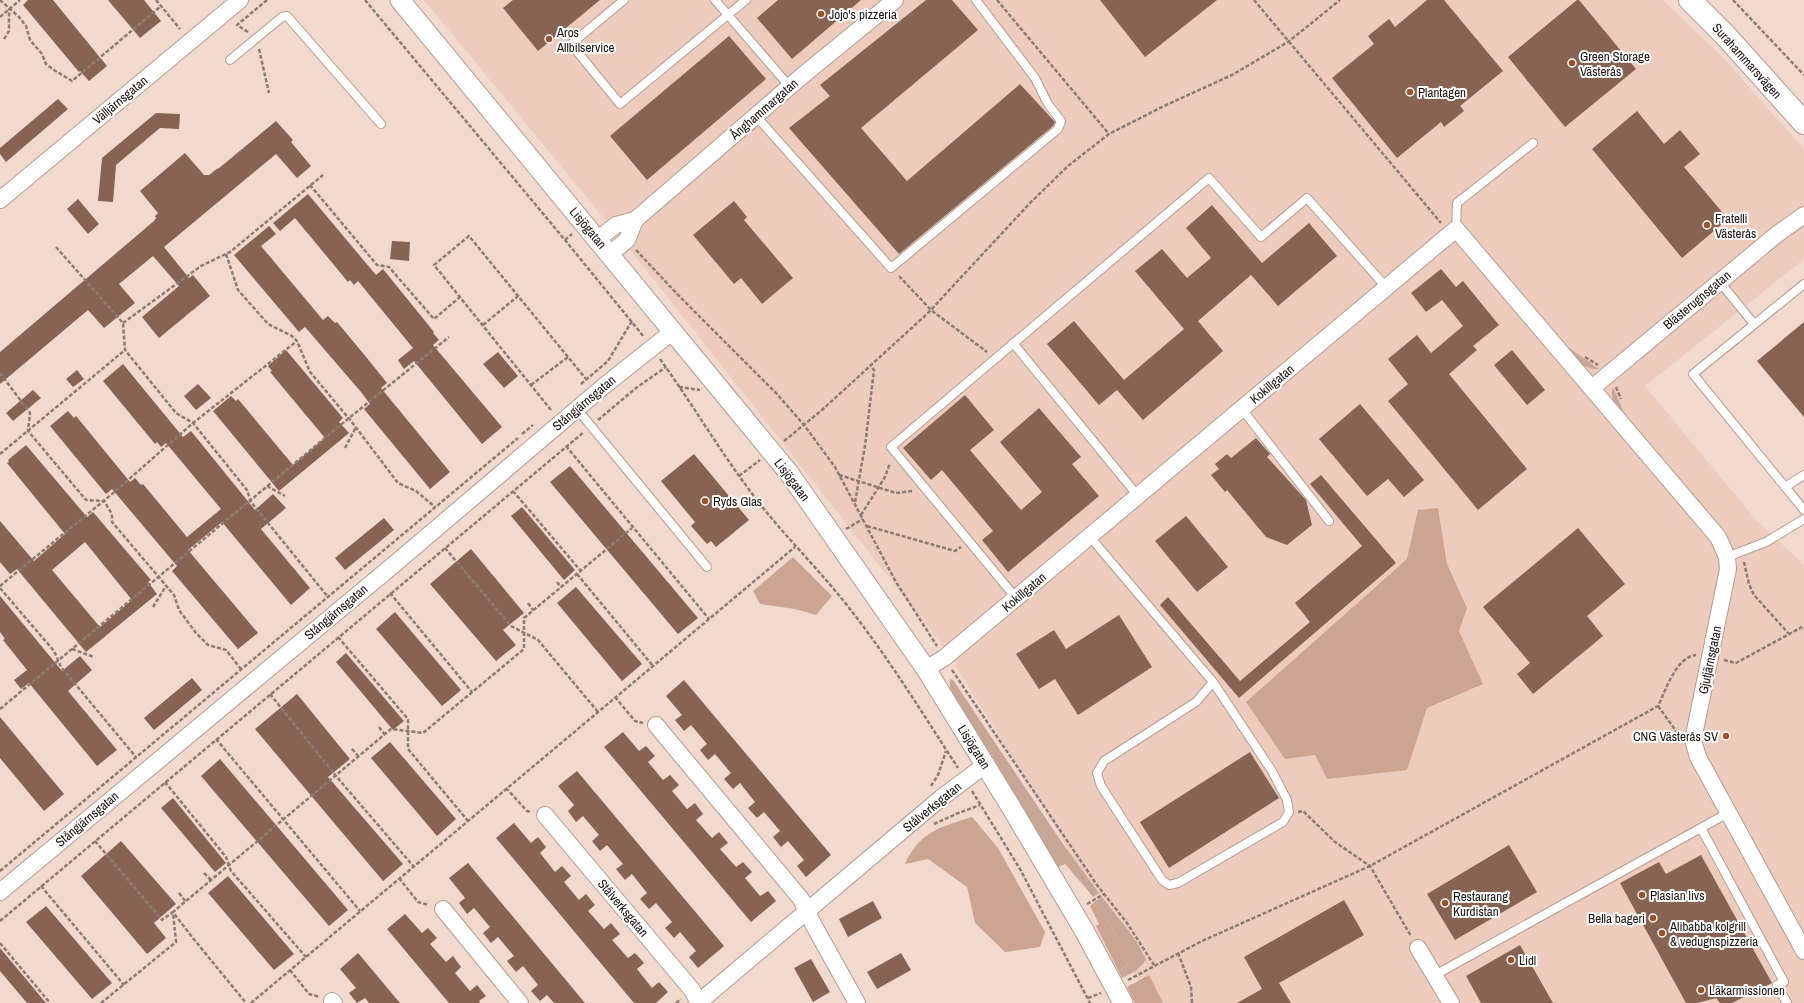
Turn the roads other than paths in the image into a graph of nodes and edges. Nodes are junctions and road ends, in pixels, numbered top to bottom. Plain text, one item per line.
1 (240, 0) edge
2 (400, 0) edge
3 (624, 0) edge
4 (715, 0) edge
5 (746, 0) edge
6 (895, 0) edge
7 (976, 0) edge
8 (1690, 0) edge
9 (728, 16) junction
10 (230, 60) dead end
11 (790, 87) junction
12 (756, 116) junction
13 (1804, 123) edge
14 (381, 124) dead end
15 (1533, 143) dead end
16 (0, 200) edge
17 (1804, 215) edge
18 (635, 220) junction
19 (1449, 226) junction
20 (598, 239) junction
21 (610, 254) junction
22 (1719, 281) junction
23 (1804, 284) edge
24 (1387, 288) junction
25 (1754, 324) junction
26 (672, 332) junction
27 (1013, 343) junction
28 (1592, 388) junction
29 (577, 409) junction
30 (1242, 410) junction
31 (1804, 476) edge
32 (1785, 487) junction
33 (1138, 496) junction
34 (1804, 510) edge
35 (1804, 519) edge
36 (1328, 521) dead end
37 (1090, 537) junction
38 (1727, 557) junction
39 (707, 568) dead end
40 (1016, 598) junction
41 (926, 669) junction
42 (1213, 682) junction
43 (656, 725) road end
44 (985, 765) junction
45 (1728, 813) junction
46 (545, 816) road end
47 (1701, 828) junction
48 (0, 892) edge
49 (443, 909) road end
50 (807, 912) junction
51 (1418, 948) road end
52 (1804, 952) edge
53 (1435, 975) junction
54 (520, 1003) edge
55 (699, 1003) edge
56 (857, 1003) edge
57 (1123, 1003) edge
58 (1451, 1003) edge
59 (1787, 1003) edge

1 - 16 street, Välljärnsgatan
2 - 20 street, Lisjögatan
3 - 9 lane
4 - 9 lane
5 - 9 lane
6 - 11 street, Ånghammargatan
7 - 12 lane
8 - 13 main road, Surahammarsvägen
9 - 11 lane
10 - 14 lane
11 - 12 street, Ånghammargatan
12 - 18 street, Ånghammargatan
15 - 19 lane
17 - 22 street, Blästerugnsgatan
18 - 20 street, Ånghammargatan
18 - 21 street, Ånghammargatan
19 - 24 street, Kokillgatan
19 - 28 street
20 - 21 street, Lisjögatan
21 - 26 street, Lisjögatan
22 - 25 lane
22 - 28 street, Blästerugnsgatan
23 - 25 lane
24 - 27 lane
24 - 30 street, Kokillgatan
25 - 32 lane
26 - 29 street, Stångjärnsgatan
26 - 41 street, Lisjögatan
27 - 33 lane
27 - 40 lane
28 - 38 street, Gjutjärnsgatan
29 - 39 lane
29 - 48 street, Stångjärnsgatan
30 - 33 street, Kokillgatan
30 - 36 lane
31 - 32 lane
32 - 34 lane
33 - 37 street, Kokillgatan
35 - 38 lane
37 - 40 street, Kokillgatan
37 - 42 lane
38 - 45 street, Gjutjärnsgatan
40 - 41 street, Kokillgatan
41 - 44 street, Lisjögatan
42 - 42 lane
43 - 50 street
44 - 50 street, Stålverksgatan
44 - 57 street, Lisjögatan
45 - 47 lane
45 - 52 street, Gjutjärnsgatan
46 - 55 street, Stålverksgatan
47 - 53 lane
47 - 59 lane
49 - 54 street
50 - 55 street, Stålverksgatan
50 - 56 street
51 - 53 street
53 - 58 street

